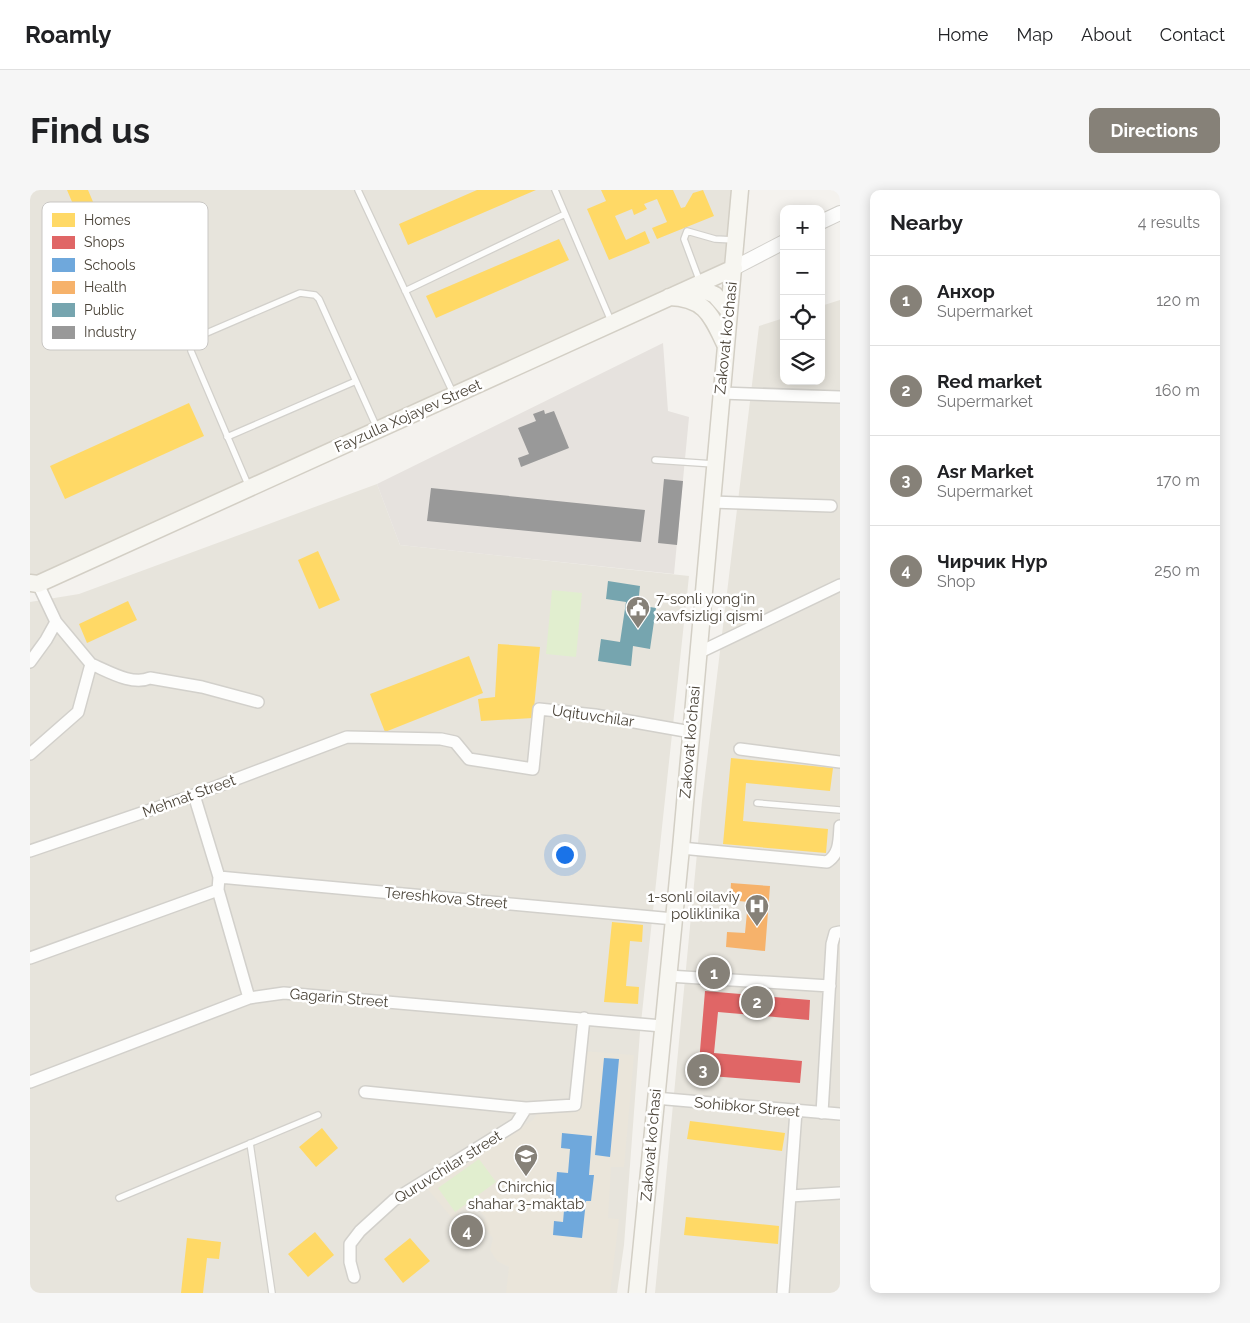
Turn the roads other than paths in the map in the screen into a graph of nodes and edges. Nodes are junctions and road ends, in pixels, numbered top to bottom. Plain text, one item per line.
1 (358, 190) edge
2 (554, 190) edge
3 (740, 190) edge
4 (840, 213) edge
5 (564, 214) junction
6 (825, 220) edge
7 (736, 241) junction
8 (780, 244) edge
9 (734, 268) junction
10 (698, 284) junction
11 (405, 291) junction
12 (669, 297) junction
13 (729, 311) junction
14 (612, 324) junction
15 (208, 332) edge
16 (726, 346) junction
17 (191, 350) edge
18 (356, 381) junction
19 (720, 393) junction
20 (454, 395) junction
21 (840, 397) edge
22 (378, 430) junction
23 (227, 437) junction
24 (655, 460) dead end
25 (714, 464) junction
26 (249, 488) junction
27 (711, 502) junction
28 (831, 506) dead end
29 (34, 583) edge
30 (840, 585) edge
31 (56, 622) junction
32 (698, 653) junction
33 (30, 662) edge
34 (91, 664) junction
35 (258, 702) dead end
36 (691, 732) junction
37 (346, 737) joint
38 (740, 749) dead end
39 (30, 754) edge
40 (840, 762) edge
41 (194, 795) junction
42 (757, 802) dead end
43 (840, 810) edge
44 (840, 826) edge
45 (681, 848) junction
46 (30, 851) edge
47 (219, 877) junction
48 (218, 890) junction
49 (674, 919) junction
50 (840, 932) edge
51 (30, 958) edge
52 (668, 976) junction
53 (830, 986) junction
54 (249, 998) junction
55 (584, 1018) junction
56 (662, 1026) junction
57 (30, 1082) edge
58 (364, 1092) dead end
59 (655, 1098) junction
60 (526, 1108) junction
61 (796, 1111) junction
62 (822, 1113) junction
63 (840, 1114) edge
64 (318, 1115) dead end
65 (250, 1143) junction
66 (840, 1193) edge
67 (790, 1196) junction
68 (119, 1198) dead end
69 (354, 1277) dead end
70 (272, 1293) edge
71 (637, 1293) edge
72 (783, 1293) edge

1 - 11 lane
2 - 5 lane
3 - 7 main road, Zakovat ko'chasi
4 - 6 street
5 - 11 lane
5 - 14 lane
7 - 9 main road, Zakovat ko'chasi
7 - 10 lane
8 - 9 street, Fayzulla Xojayev Street
9 - 10 main road, Fayzulla Xojayev Street
9 - 13 main road, Zakovat ko'chasi
10 - 12 main road, Fayzulla Xojayev Street
10 - 13 main road
11 - 20 lane
12 - 14 main road, Fayzulla Xojayev Street
12 - 16 main road
13 - 16 main road, Zakovat ko'chasi
14 - 20 main road, Fayzulla Xojayev Street
15 - 18 lane
16 - 19 main road, Zakovat ko'chasi
17 - 23 lane
18 - 22 lane
18 - 23 lane
19 - 21 street
19 - 25 main road, Zakovat ko'chasi
20 - 22 main road, Fayzulla Xojayev Street
22 - 26 main road, Fayzulla Xojayev Street
23 - 26 lane
24 - 25 lane
25 - 27 main road, Zakovat ko'chasi
26 - 29 main road, Fayzulla Xojayev Street
27 - 28 street
27 - 32 main road, Zakovat ko'chasi
29 - 31 street
30 - 32 street
31 - 33 street
31 - 34 street
32 - 36 main road, Zakovat ko'chasi
34 - 35 street
34 - 39 street
36 - 37 street, Uqituvchilar
36 - 45 main road, Zakovat ko'chasi
37 - 41 street, Mehnat Street
38 - 40 street
41 - 46 street, Mehnat Street
41 - 47 street
42 - 43 lane
44 - 45 street
45 - 49 main road, Zakovat ko'chasi
47 - 48 street
47 - 49 street, Tereshkova Street
48 - 51 street
48 - 54 street
49 - 52 main road, Zakovat ko'chasi
50 - 53 street
52 - 53 street
52 - 56 main road, Zakovat ko'chasi
53 - 62 street
54 - 55 street, Gagarin Street
54 - 57 street, Gagarin Street
55 - 56 street, Gagarin Street
55 - 60 street, Quruvchilar street
56 - 59 main road, Zakovat ko'chasi
58 - 60 street, Quruvchilar street
59 - 61 street, Sohibkor Street
59 - 71 main road, Zakovat ko'chasi
60 - 69 street, Quruvchilar street
61 - 62 street, Sohibkor Street
61 - 67 street
62 - 63 street, Sohibkor Street
64 - 65 lane
65 - 68 lane
65 - 70 lane
66 - 67 street
67 - 72 street

